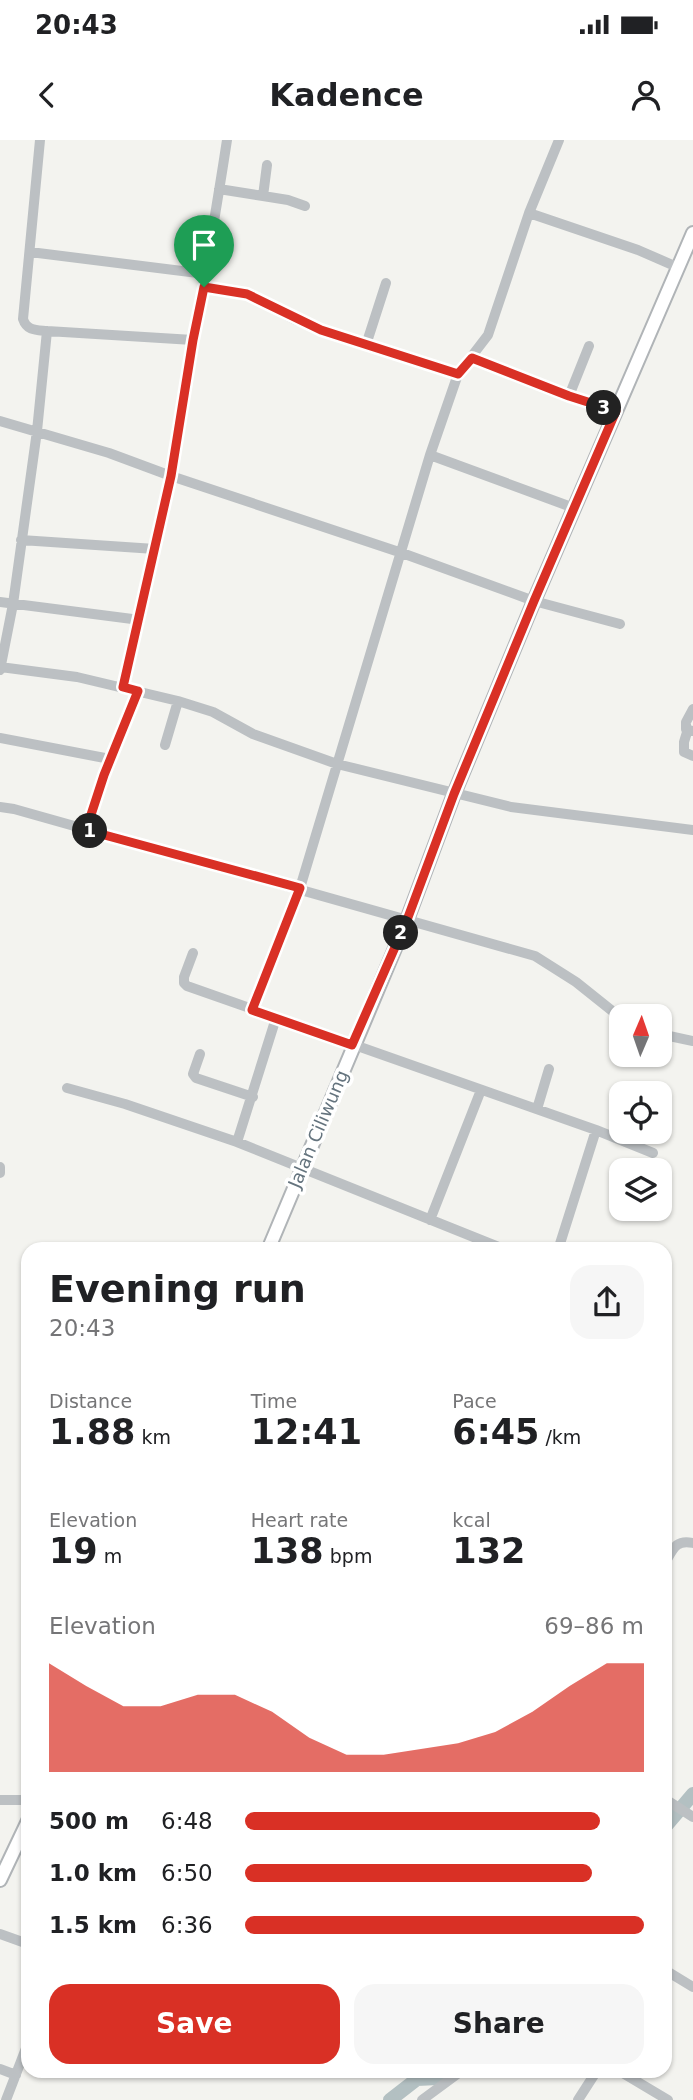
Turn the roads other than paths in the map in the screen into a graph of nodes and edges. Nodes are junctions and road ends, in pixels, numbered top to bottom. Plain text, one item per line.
1 (40, 140) edge
2 (227, 140) edge
3 (559, 140) edge
4 (267, 165) dead end
5 (219, 189) junction
6 (263, 196) junction
7 (305, 206) dead end
8 (529, 213) junction
9 (693, 233) edge
10 (30, 251) junction
11 (677, 267) junction
12 (206, 274) junction
13 (386, 283) dead end
14 (204, 287) junction
15 (47, 331) junction
16 (193, 340) junction
17 (366, 345) junction
18 (589, 346) dead end
19 (472, 358) junction
20 (458, 374) junction
21 (569, 396) junction
22 (616, 411) junction
23 (0, 421) edge
24 (37, 431) junction
25 (430, 455) junction
26 (171, 476) junction
27 (574, 508) junction
28 (21, 540) junction
29 (155, 549) junction
30 (402, 553) junction
31 (534, 601) junction
32 (0, 602) edge
33 (13, 604) junction
34 (140, 620) junction
35 (620, 624) dead end
36 (0, 668) edge
37 (123, 687) junction
38 (138, 691) junction
39 (178, 701) junction
40 (693, 709) edge
41 (690, 730) edge
42 (0, 738) edge
43 (165, 744) dead end
44 (693, 756) edge
45 (110, 759) junction
46 (337, 764) junction
47 (454, 794) junction
48 (0, 807) edge
49 (86, 830) junction
50 (693, 830) edge
51 (300, 888) junction
52 (407, 920) junction
53 (193, 953) dead end
54 (609, 1008) edge
55 (252, 1010) junction
56 (276, 1018) junction
57 (672, 1037) edge
58 (691, 1040) edge
59 (352, 1045) junction
60 (200, 1054) dead end
61 (549, 1069) dead end
62 (67, 1088) dead end
63 (481, 1090) junction
64 (253, 1097) junction
65 (537, 1109) junction
66 (596, 1130) junction
67 (237, 1142) junction
68 (653, 1153) dead end
69 (0, 1167) edge
70 (302, 1167) junction
71 (0, 1173) edge
72 (430, 1220) junction
73 (271, 1242) edge
74 (473, 1242) edge
75 (561, 1242) edge
76 (693, 1543) edge
77 (672, 1551) edge
78 (0, 1800) edge
79 (21, 1800) edge
80 (672, 1804) edge
81 (693, 1817) edge
82 (21, 1848) edge
83 (0, 1880) edge
84 (0, 1934) edge
85 (21, 1942) edge
86 (693, 1972) edge
87 (672, 1974) edge
88 (689, 1984) edge
89 (21, 2062) edge
90 (0, 2069) edge
91 (16, 2076) junction
92 (452, 2078) edge
93 (592, 2078) edge
94 (631, 2078) edge
95 (6, 2100) edge
96 (422, 2100) edge
97 (578, 2100) edge
98 (668, 2100) edge

1 - 10 street
2 - 5 street
3 - 8 street
4 - 6 street
5 - 6 street
5 - 12 street
6 - 7 street
8 - 11 street
8 - 19 street
9 - 11 main road, Jalan Ciliwung
10 - 12 street
10 - 15 street
11 - 22 main road, Jalan Ciliwung
12 - 14 street
13 - 17 street
14 - 16 street
14 - 17 street
15 - 16 street
15 - 24 street
16 - 26 street
17 - 20 street
18 - 21 street
19 - 20 street
19 - 21 street
20 - 25 street
21 - 22 street
22 - 27 main road, Jalan Ciliwung
23 - 24 street
24 - 26 street
24 - 28 street
25 - 27 street
25 - 30 street
26 - 29 street
26 - 30 street
27 - 31 main road, Jalan Ciliwung
28 - 29 street
28 - 33 street
29 - 34 street
30 - 31 street
30 - 46 street
31 - 35 street
31 - 47 main road, Jalan Ciliwung
32 - 33 street
33 - 34 street
33 - 36 street
34 - 37 street
36 - 37 street
37 - 38 street
38 - 39 street
38 - 45 street
39 - 43 street
39 - 46 street
40 - 41 street
41 - 44 street
42 - 45 street
45 - 49 street
46 - 47 street
46 - 51 street
47 - 50 street
47 - 52 main road, Jalan Ciliwung
48 - 49 street
49 - 51 street
51 - 52 street
51 - 55 street
52 - 54 street
52 - 59 main road, Jalan Ciliwung
53 - 55 street
55 - 56 street
56 - 59 street
56 - 64 street
57 - 58 street
59 - 63 street
59 - 70 main road, Jalan Ciliwung
60 - 64 street
61 - 65 street
62 - 67 street
63 - 65 street
63 - 72 street
64 - 67 street
65 - 66 street
66 - 68 street
66 - 75 street
67 - 70 street
69 - 71 street
70 - 72 street
70 - 73 main road, Jalan Ciliwung
72 - 74 street
76 - 77 street
78 - 79 street
80 - 81 street
82 - 83 main road
84 - 85 street
86 - 88 street
87 - 88 street
89 - 91 street
90 - 91 street
91 - 95 street
92 - 96 street
93 - 97 street
94 - 98 street

